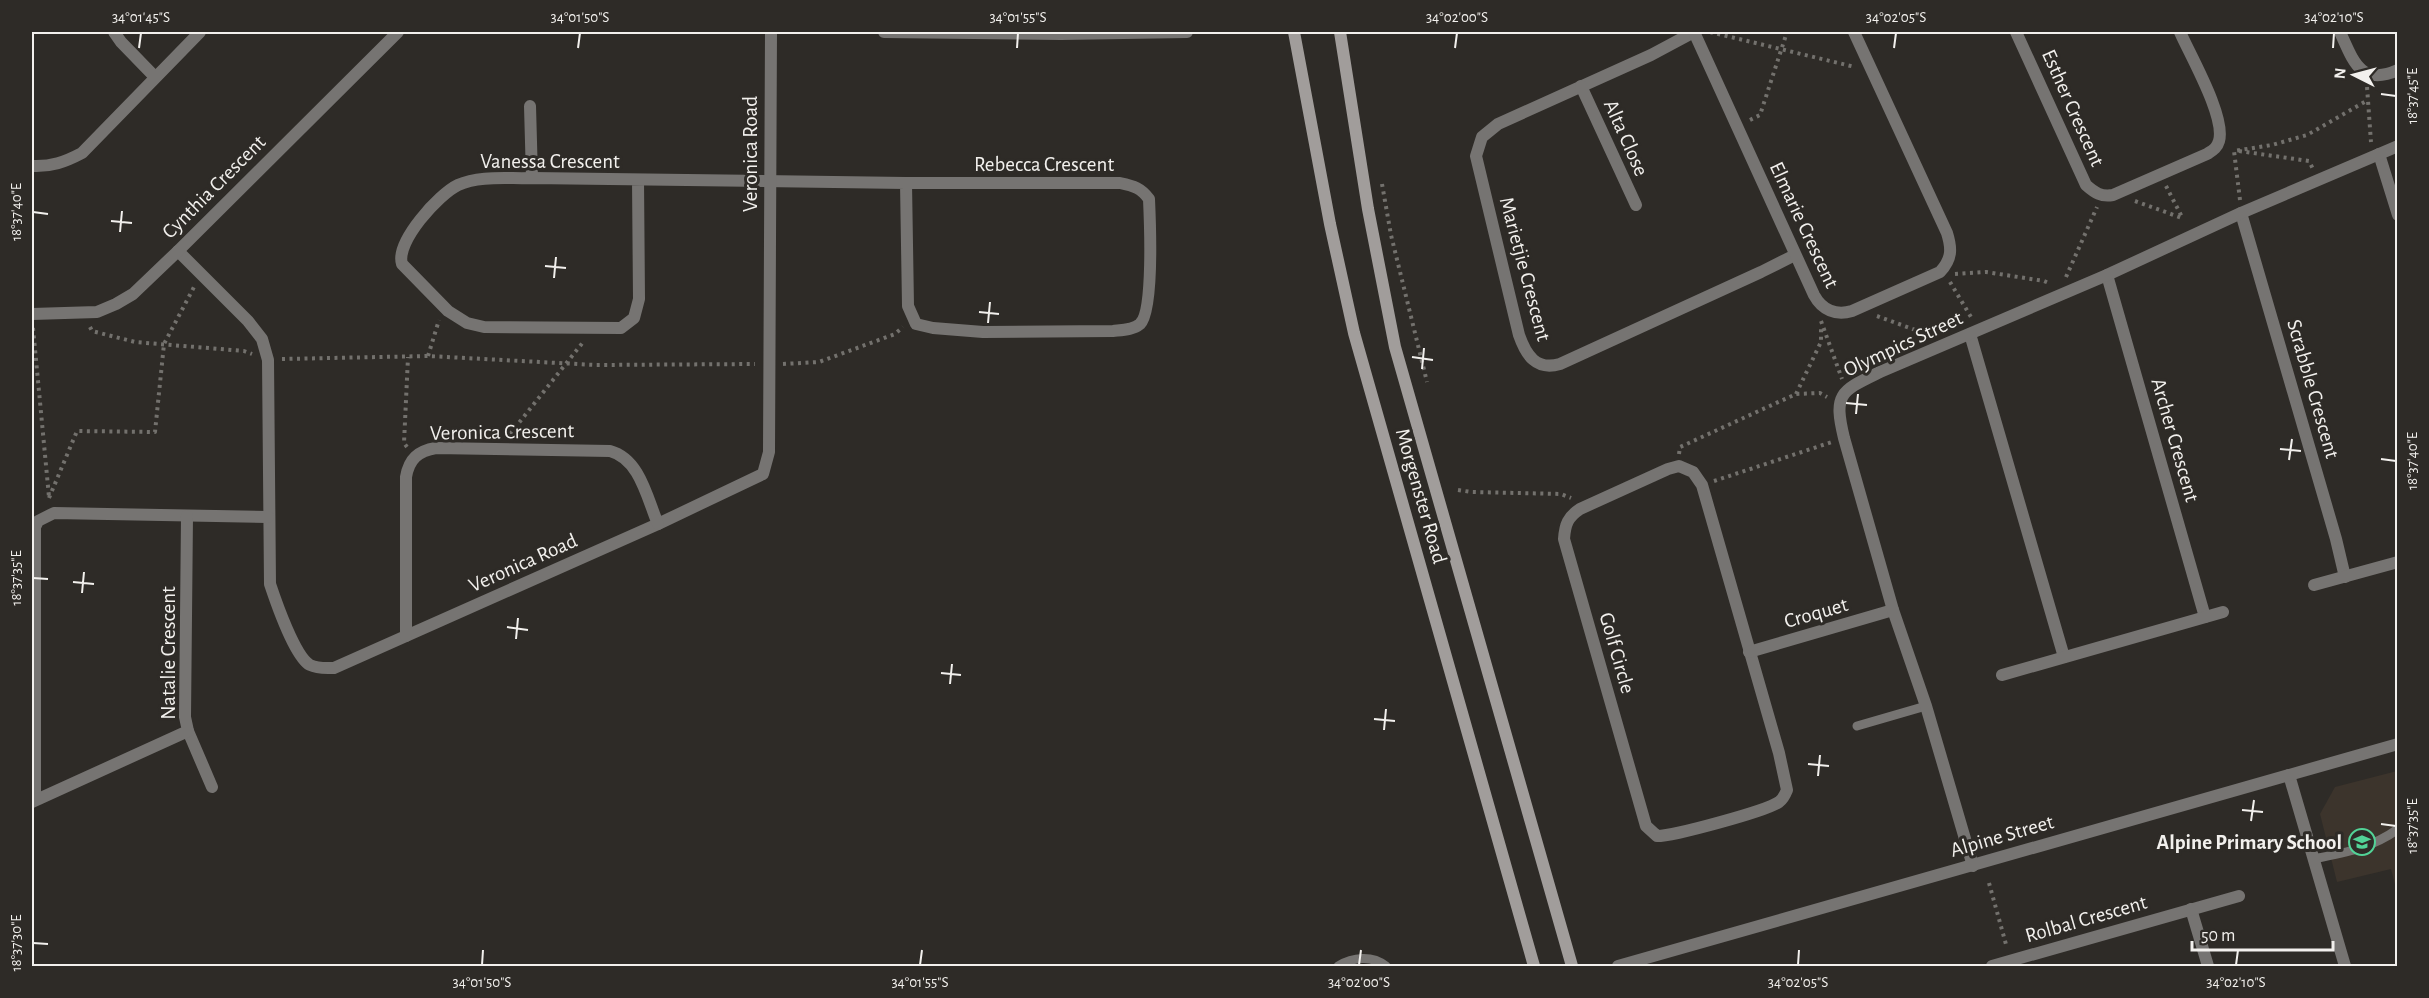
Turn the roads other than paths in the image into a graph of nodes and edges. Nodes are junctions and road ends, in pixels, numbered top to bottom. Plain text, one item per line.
1 (114, 32) edge
2 (200, 32) edge
3 (398, 32) edge
4 (771, 32) edge
5 (884, 32) edge
6 (1187, 32) edge
7 (1294, 32) edge
8 (1340, 32) edge
9 (1854, 32) edge
10 (2016, 32) edge
11 (2180, 32) edge
12 (2340, 32) edge
13 (1695, 34) edge
14 (2397, 70) edge
15 (154, 76) junction
16 (1581, 86) junction
17 (530, 106) dead end
18 (2397, 146) edge
19 (2379, 154) junction
20 (32, 166) edge
21 (532, 178) junction
22 (638, 180) junction
23 (769, 181) junction
24 (906, 183) junction
25 (1636, 205) dead end
26 (2241, 213) junction
27 (2397, 215) edge
28 (178, 251) junction
29 (1795, 255) junction
30 (2107, 275) junction
31 (33, 314) edge
32 (1970, 334) junction
33 (187, 516) junction
34 (268, 517) junction
35 (658, 524) junction
36 (2397, 561) edge
37 (2345, 576) junction
38 (2314, 585) dead end
39 (1893, 609) junction
40 (2223, 612) dead end
41 (2205, 617) junction
42 (406, 636) junction
43 (1749, 652) junction
44 (2064, 657) junction
45 (2002, 675) dead end
46 (1926, 706) junction
47 (1857, 726) dead end
48 (188, 731) junction
49 (2397, 744) edge
50 (2289, 775) junction
51 (212, 787) dead end
52 (33, 801) edge
53 (2397, 829) edge
54 (2313, 859) junction
55 (1973, 866) junction
56 (2238, 896) dead end
57 (2191, 909) junction
58 (2011, 960) edge
59 (1338, 966) edge
60 (1386, 966) edge
61 (1534, 966) edge
62 (1572, 966) edge
63 (1618, 966) edge
64 (1992, 966) edge
65 (2208, 966) edge
66 (2345, 966) edge

1 - 15 street
2 - 15 street
3 - 28 street, Cynthia Crescent
4 - 23 street, Veronica Road
5 - 6 street
7 - 61 main road, Morgenster Road
8 - 62 main road, Morgenster Road
9 - 29 street, Elmarie Crescent
10 - 11 street, Esther Crescent
12 - 14 street
13 - 16 street, Marietjie Crescent
13 - 29 street, Elmarie Crescent
15 - 20 street
16 - 25 street, Alta Close
16 - 29 street, Marietjie Crescent
17 - 21 street
18 - 19 street, Olympics Street
19 - 26 street, Olympics Street
19 - 27 street
21 - 22 street, Vanessa Crescent
21 - 22 street, Vanessa Crescent
22 - 23 street, Vanessa Crescent
23 - 24 street, Rebecca Crescent
23 - 35 street, Veronica Road
24 - 24 street, Rebecca Crescent
26 - 30 street, Olympics Street
26 - 37 street, Scrabble Crescent
28 - 31 street, Cynthia Crescent
28 - 34 street, Veronica Road
30 - 32 street, Olympics Street
30 - 41 street, Archer Crescent
32 - 39 street, Olympics Street
32 - 44 street
33 - 34 street
33 - 48 street, Natalie Crescent
33 - 52 street, Natalie Crescent
34 - 42 street, Veronica Road
35 - 42 street, Veronica Road
35 - 42 street, Veronica Crescent
36 - 37 street
37 - 38 street
39 - 43 street, Croquet
39 - 46 street, Olympics Street
40 - 41 street
41 - 44 street
43 - 43 street, Golf Circle
44 - 45 street
46 - 47 lane
46 - 55 street, Olympics Street
48 - 51 street
48 - 52 street, Natalie Crescent
49 - 50 street, Alpine Street
50 - 54 street
50 - 55 street, Alpine Street
53 - 54 lane
54 - 66 street
55 - 63 street, Alpine Street
56 - 57 street, Rolbal Crescent
57 - 58 street, Rolbal Crescent
57 - 65 street
58 - 64 street, Rolbal Crescent
59 - 60 lane

